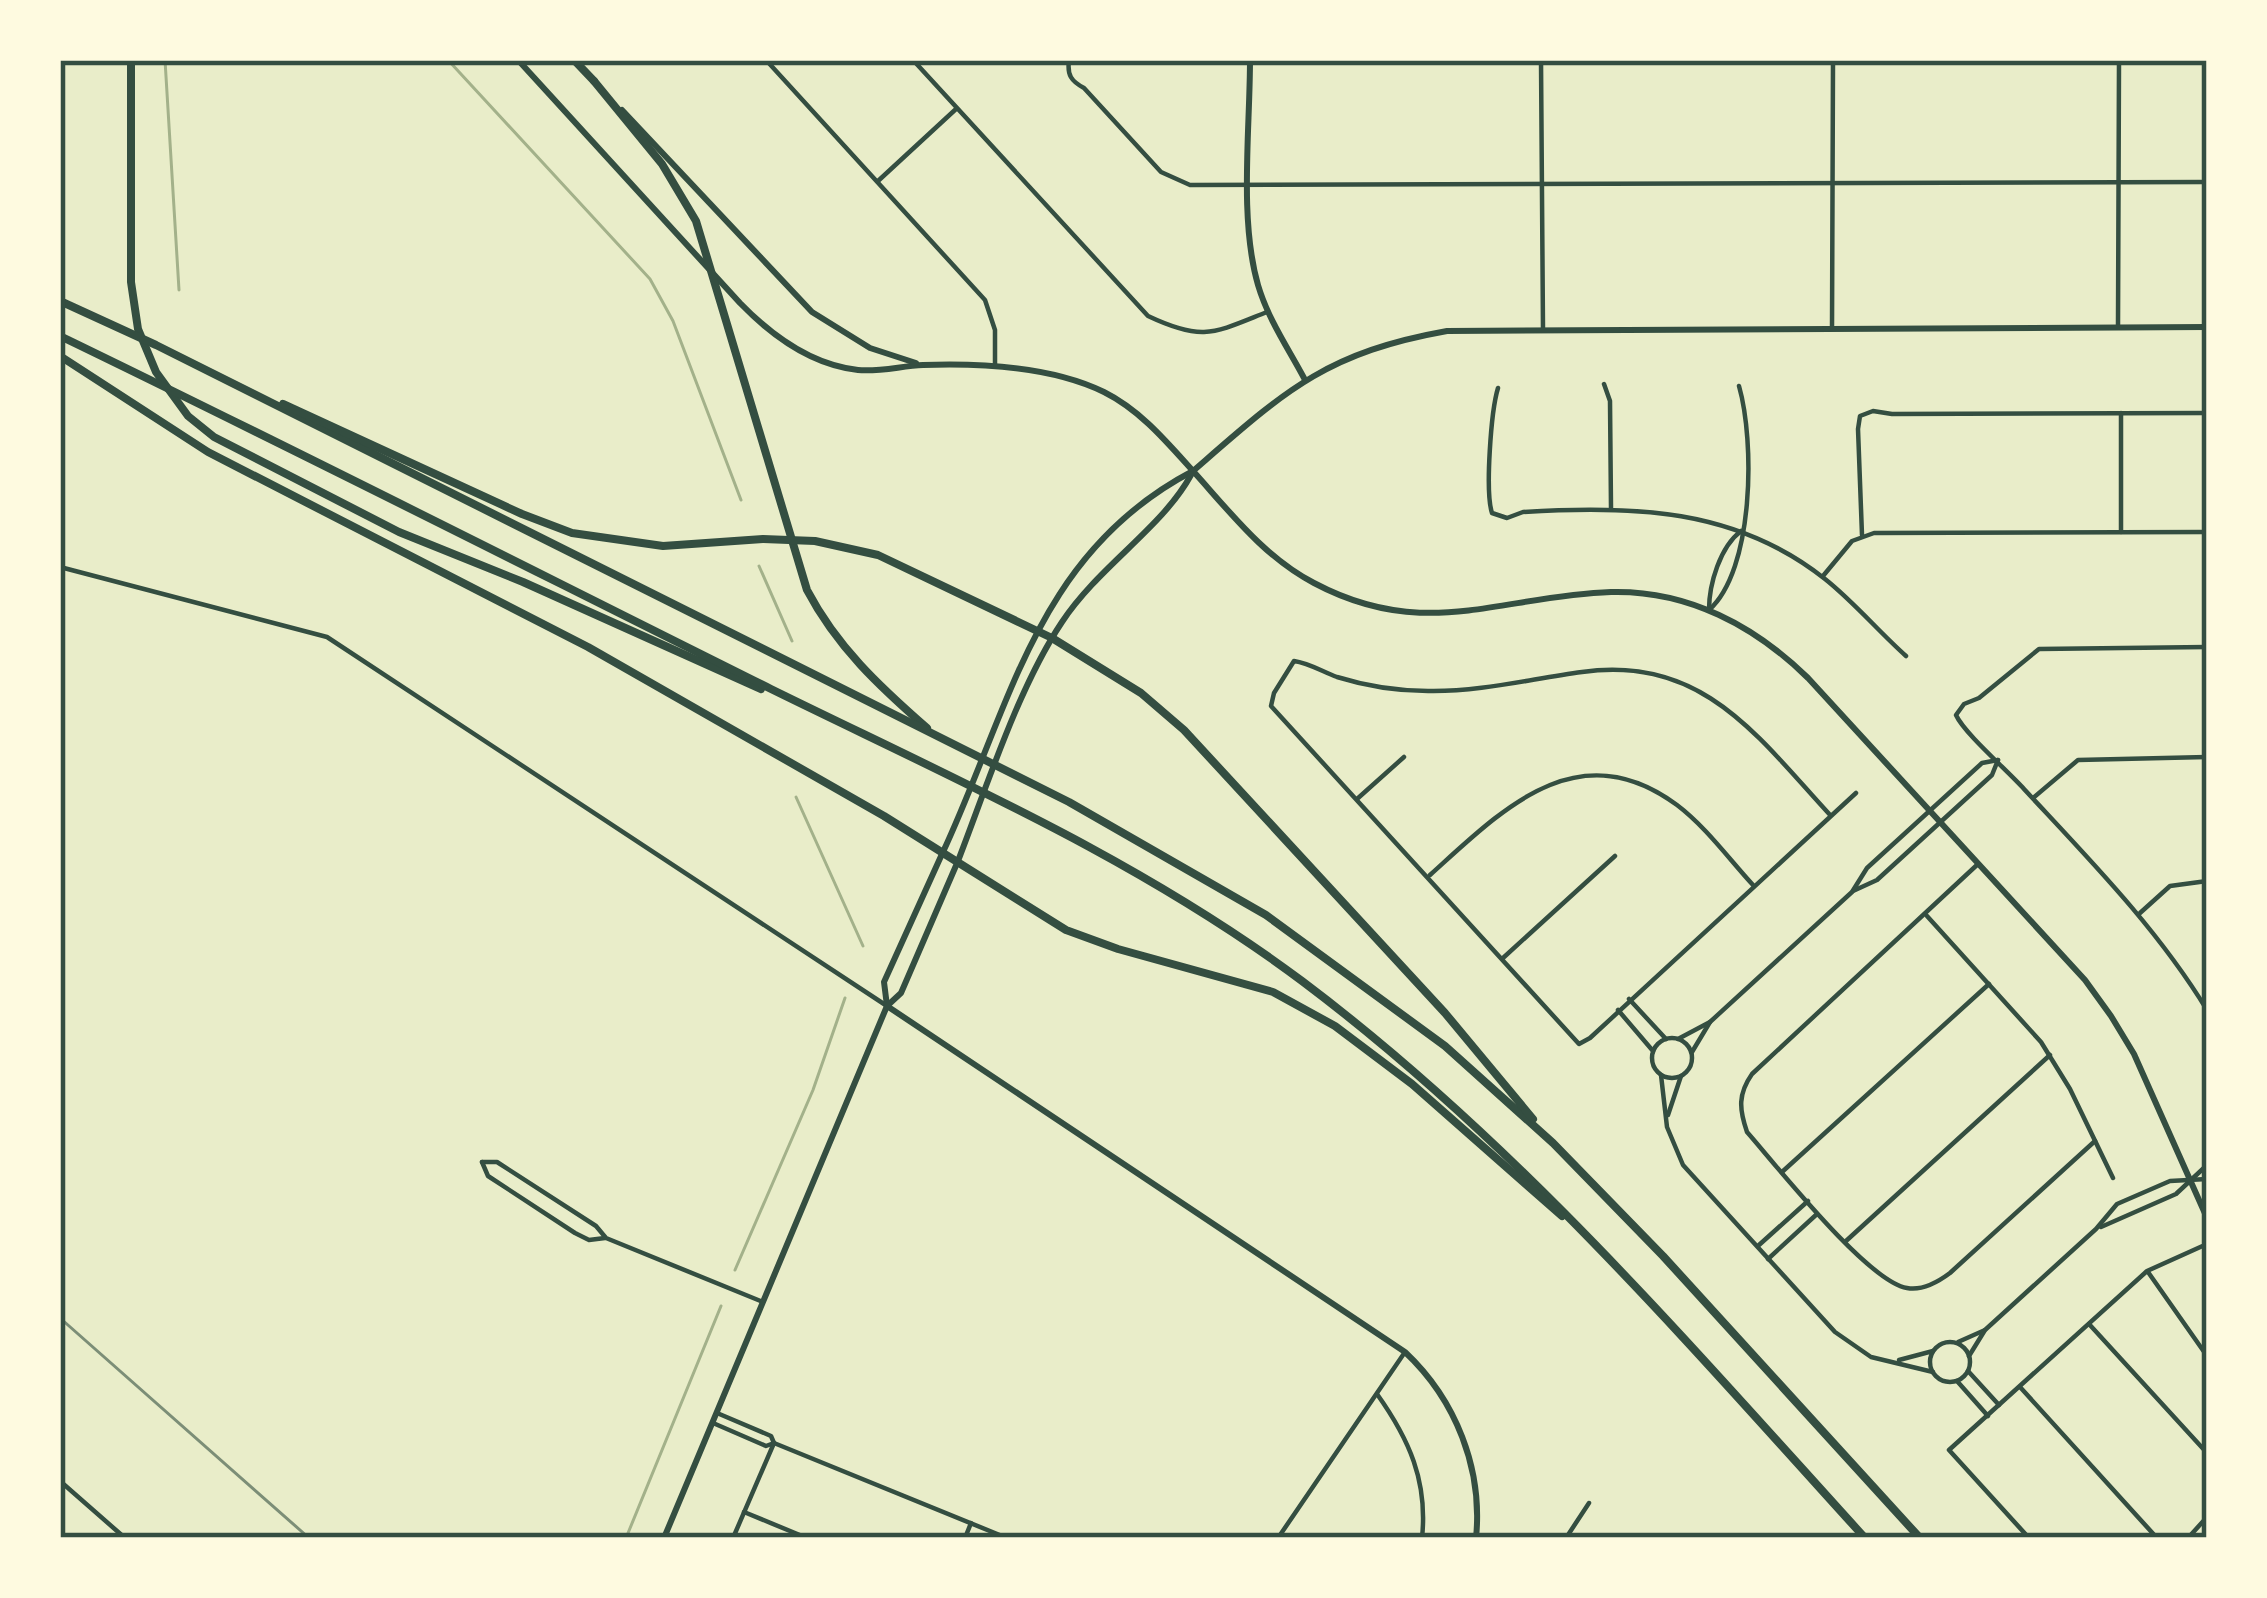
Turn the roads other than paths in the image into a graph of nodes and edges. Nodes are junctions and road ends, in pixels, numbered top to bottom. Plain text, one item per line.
1 (131, 60) edge
2 (518, 60) edge
3 (574, 60) edge
4 (766, 60) edge
5 (913, 60) edge
6 (1069, 60) edge
7 (1250, 60) edge
8 (1541, 60) edge
9 (1833, 60) edge
10 (2119, 60) edge
11 (594, 81) junction
12 (956, 109) junction
13 (878, 181) junction
14 (2119, 182) junction
15 (2207, 182) edge
16 (1832, 183) junction
17 (1540, 185) junction
18 (1249, 186) junction
19 (60, 301) edge
20 (1268, 312) junction
21 (2118, 327) junction
22 (2207, 327) edge
23 (1832, 329) junction
24 (1543, 330) junction
25 (60, 336) edge
26 (156, 345) junction
27 (60, 356) edge
28 (922, 365) junction
29 (994, 369) junction
30 (1304, 378) junction
31 (1604, 384) dead end
32 (1739, 386) dead end
33 (1498, 388) dead end
34 (2121, 413) junction
35 (2207, 413) edge
36 (1193, 471) junction
37 (1611, 508) junction
38 (1741, 531) junction
39 (2121, 532) junction
40 (2207, 532) edge
41 (1862, 535) junction
42 (60, 567) edge
43 (1823, 577) junction
44 (1708, 610) junction
45 (1035, 630) junction
46 (1052, 638) junction
47 (2207, 647) edge
48 (1906, 656) dead end
49 (855, 730) junction
50 (938, 736) junction
51 (1404, 757) dead end
52 (2207, 757) edge
53 (1998, 760) junction
54 (1856, 793) dead end
55 (2033, 798) junction
56 (1357, 799) junction
57 (1930, 812) junction
58 (1831, 816) junction
59 (1939, 822) junction
60 (943, 852) junction
61 (1615, 856) dead end
62 (958, 861) junction
63 (1978, 864) junction
64 (1428, 877) junction
65 (2207, 881) edge
66 (1753, 886) junction
67 (1852, 892) junction
68 (1925, 914) junction
69 (2138, 914) junction
70 (1503, 958) junction
71 (1989, 984) junction
72 (1629, 999) junction
73 (887, 1006) junction
74 (1618, 1010) junction
75 (2207, 1010) edge
76 (1710, 1022) junction
77 (1666, 1039) junction
78 (1678, 1039) junction
79 (1653, 1051) junction
80 (1691, 1052) junction
81 (2050, 1055) junction
82 (1661, 1075) junction
83 (1681, 1076) junction
84 (1668, 1115) junction
85 (2095, 1141) junction
86 (1553, 1143) junction
87 (2207, 1165) edge
88 (1782, 1172) junction
89 (2113, 1178) dead end
90 (2190, 1180) junction
91 (2207, 1180) edge
92 (1808, 1202) junction
93 (1819, 1213) junction
94 (2207, 1218) edge
95 (2096, 1229) junction
96 (606, 1238) junction
97 (1846, 1241) junction
98 (2207, 1244) edge
99 (1757, 1247) junction
100 (1768, 1259) junction
101 (2147, 1271) junction
102 (1625, 1273) junction
103 (764, 1302) junction
104 (2089, 1324) junction
105 (1985, 1330) junction
106 (1956, 1343) junction
107 (1933, 1351) junction
108 (1405, 1352) junction
109 (1969, 1356) junction
110 (2207, 1356) edge
111 (1898, 1360) junction
112 (1968, 1371) junction
113 (1933, 1372) junction
114 (1957, 1381) junction
115 (2020, 1387) junction
116 (1377, 1394) junction
117 (1999, 1405) junction
118 (717, 1412) junction
119 (1988, 1416) junction
120 (712, 1423) junction
121 (774, 1443) junction
122 (2207, 1453) edge
123 (60, 1480) edge
124 (1589, 1503) dead end
125 (744, 1512) junction
126 (2207, 1517) edge
127 (971, 1523) junction
128 (125, 1538) edge
129 (664, 1538) edge
130 (733, 1538) edge
131 (807, 1538) edge
132 (965, 1538) edge
133 (1007, 1538) edge
134 (1278, 1538) edge
135 (1422, 1538) edge
136 (1476, 1538) edge
137 (1567, 1538) edge
138 (1865, 1538) edge
139 (1920, 1538) edge
140 (2029, 1538) edge
141 (2157, 1538) edge
142 (2188, 1538) edge

1 - 49 main road
2 - 28 street
3 - 11 main road
4 - 13 street
5 - 12 street
6 - 18 street
7 - 18 street
8 - 17 street
9 - 16 street
10 - 14 street
11 - 28 street
11 - 50 main road
12 - 13 street
12 - 20 street
13 - 29 street
14 - 15 street
14 - 16 street
14 - 21 street
16 - 17 street
16 - 23 street
17 - 18 street
17 - 24 street
18 - 20 street
19 - 26 main road
20 - 30 street
21 - 22 street
21 - 23 street
23 - 24 street
24 - 30 street
25 - 49 main road
26 - 45 main road
26 - 50 main road
27 - 60 main road
28 - 29 street
29 - 36 street
30 - 36 street
31 - 37 street
32 - 38 street
33 - 37 street
34 - 35 street
34 - 39 street
34 - 41 street
36 - 44 street
36 - 45 street
36 - 46 street
37 - 38 street
38 - 43 street
38 - 44 street
38 - 44 street
39 - 40 street
39 - 41 street
41 - 43 street
42 - 73 street
43 - 48 street
44 - 57 street
45 - 46 main road
45 - 60 street
46 - 62 street
46 - 86 main road
47 - 53 street
49 - 102 main road
50 - 86 main road
51 - 56 street
52 - 55 street
53 - 55 street
53 - 57 street
53 - 59 street
54 - 58 street
55 - 69 street
56 - 58 street
56 - 64 street
57 - 59 street
57 - 67 street
58 - 66 street
59 - 63 street
59 - 67 street
60 - 62 main road
60 - 73 street
61 - 70 street
62 - 73 street
62 - 102 main road
63 - 68 street
63 - 90 street
64 - 66 street
64 - 70 street
65 - 69 street
66 - 72 street
67 - 76 street
68 - 71 street
68 - 88 street
69 - 75 street
70 - 74 street
71 - 81 street
71 - 88 street
72 - 74 street
72 - 77 street
73 - 103 street
73 - 108 street
74 - 79 street
76 - 78 street
76 - 80 street
77 - 78 street
77 - 79 street
78 - 80 street
79 - 82 street
80 - 83 street
81 - 85 street
81 - 97 street
82 - 83 street
82 - 84 street
83 - 84 street
84 - 99 street
85 - 89 street
85 - 97 street
86 - 139 main road
87 - 90 street
88 - 92 street
90 - 91 street
90 - 94 street
90 - 95 street
90 - 95 street
92 - 93 street
92 - 99 street
93 - 97 street
93 - 100 street
95 - 105 street
96 - 96 street
96 - 103 street
98 - 101 street
99 - 100 street
100 - 111 street
101 - 104 street
101 - 110 street
102 - 138 main road
103 - 118 street
104 - 115 street
104 - 122 street
105 - 106 street
105 - 109 street
106 - 107 street
106 - 109 street
107 - 111 street
107 - 113 street
108 - 116 street
108 - 136 street
109 - 112 street
111 - 113 street
112 - 114 street
112 - 117 street
113 - 114 street
114 - 119 street
115 - 117 street
115 - 141 street
116 - 134 street
116 - 135 street
117 - 119 street
118 - 120 street
118 - 121 street
119 - 140 street
120 - 121 street
120 - 129 street
121 - 125 street
121 - 127 street
123 - 128 street
124 - 137 street
125 - 130 street
125 - 131 street
126 - 142 street
127 - 132 street
127 - 133 street

